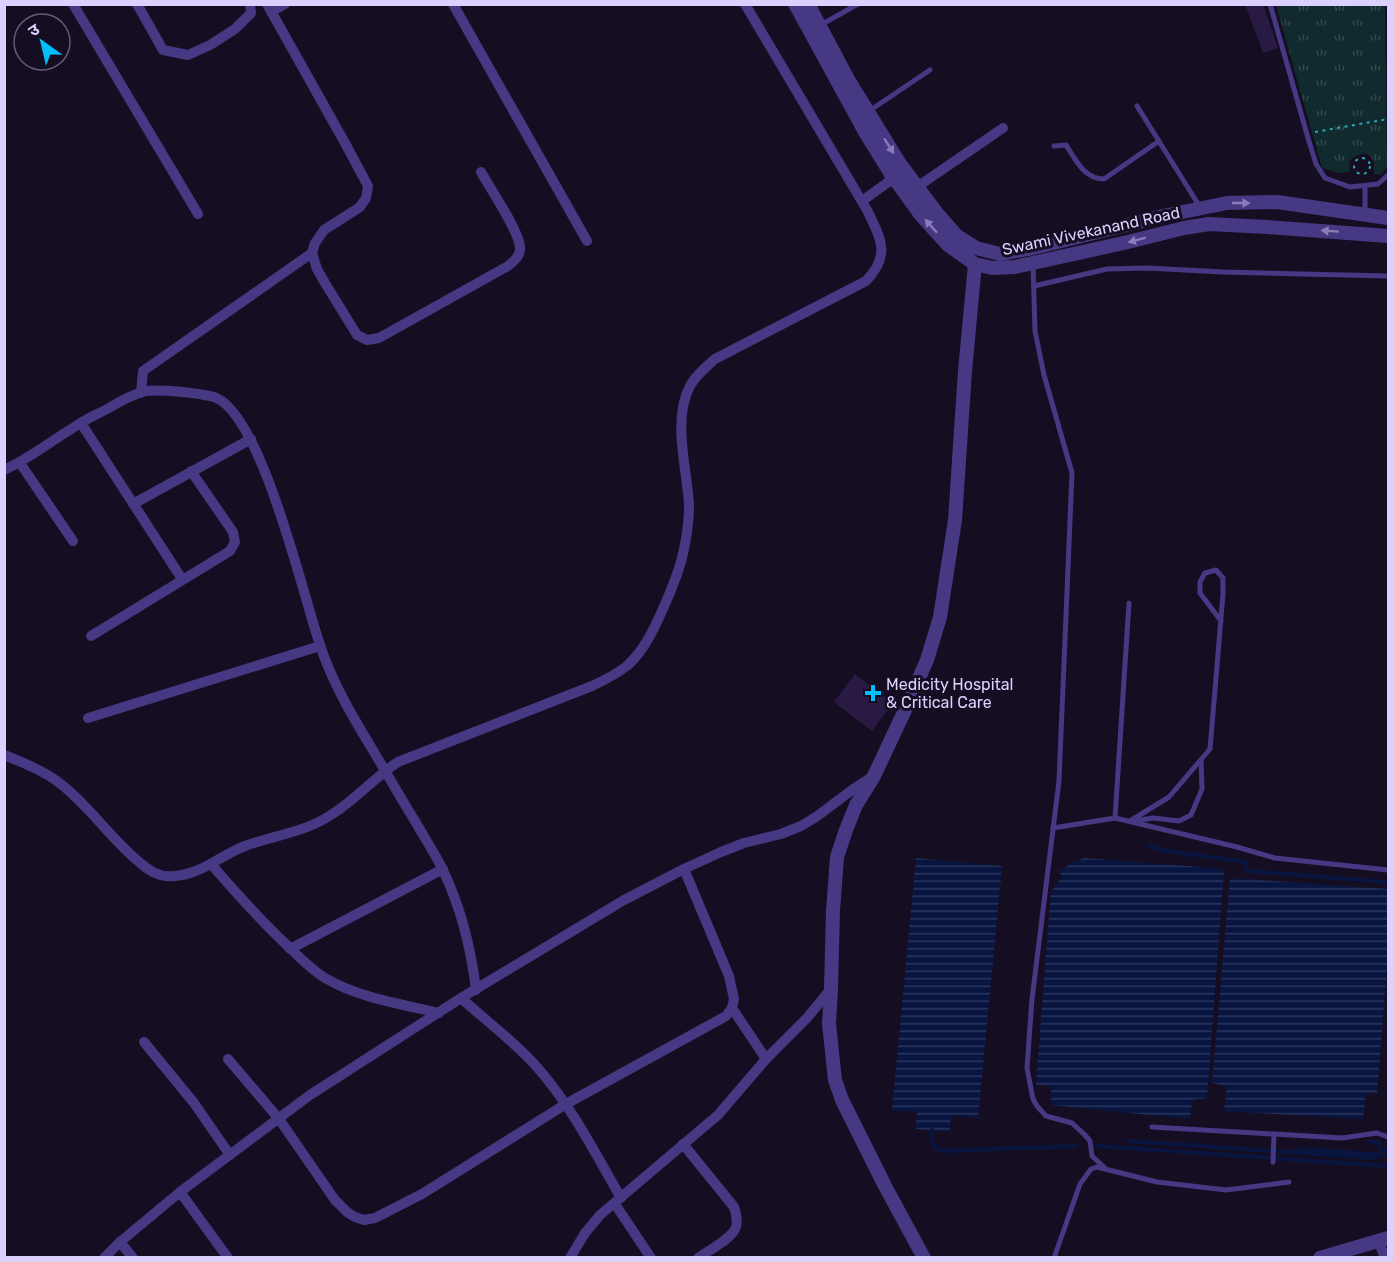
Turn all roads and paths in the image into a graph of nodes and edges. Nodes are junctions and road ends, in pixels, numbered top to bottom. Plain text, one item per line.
1 (73, 4) edge
2 (137, 4) edge
3 (250, 4) edge
4 (285, 4) edge
5 (453, 4) edge
6 (745, 4) edge
7 (795, 4) edge
8 (808, 4) edge
9 (858, 4) edge
10 (1270, 4) edge
11 (269, 8) edge
12 (815, 29) junction
13 (930, 70) dead end
14 (1137, 106) dead end
15 (862, 115) junction
16 (1389, 119) edge
17 (1004, 128) dead end
18 (1306, 134) junction
19 (1159, 141) junction
20 (1054, 146) dead end
21 (481, 172) dead end
22 (899, 174) junction
23 (1366, 174) joint
24 (1389, 175) edge
25 (1365, 186) junction
26 (917, 187) junction
27 (862, 201) junction
28 (1200, 207) junction
29 (198, 214) dead end
30 (1365, 214) junction
31 (1389, 218) edge
32 (1389, 236) edge
33 (587, 241) dead end
34 (312, 253) junction
35 (975, 264) junction
36 (1033, 264) junction
37 (1389, 276) edge
38 (1034, 286) junction
39 (141, 393) junction
40 (81, 423) junction
41 (251, 439) junction
42 (20, 463) junction
43 (4, 470) edge
44 (191, 471) junction
45 (134, 504) junction
46 (73, 541) dead end
47 (182, 579) junction
48 (1129, 603) dead end
49 (1221, 621) junction
50 (91, 636) dead end
51 (320, 646) junction
52 (88, 718) dead end
53 (4, 755) edge
54 (1201, 760) junction
55 (385, 770) junction
56 (874, 776) junction
57 (1115, 818) junction
58 (1130, 821) junction
59 (1053, 828) junction
60 (211, 864) junction
61 (442, 869) junction
62 (684, 869) junction
63 (1389, 870) edge
64 (290, 949) junction
65 (831, 989) junction
66 (476, 990) junction
67 (461, 999) junction
68 (732, 1008) junction
69 (439, 1013) junction
70 (144, 1042) dead end
71 (228, 1059) dead end
72 (766, 1059) junction
73 (566, 1104) junction
74 (279, 1119) junction
75 (1152, 1127) dead end
76 (1274, 1134) junction
77 (1389, 1137) edge
78 (683, 1144) junction
79 (230, 1155) junction
80 (1273, 1162) dead end
81 (1105, 1168) junction
82 (1289, 1182) dead end
83 (180, 1192) junction
84 (618, 1201) junction
85 (1383, 1239) edge
86 (120, 1242) junction
87 (104, 1257) edge
88 (133, 1257) edge
89 (228, 1257) edge
90 (570, 1257) edge
91 (651, 1257) edge
92 (698, 1257) edge
93 (924, 1257) edge
94 (1054, 1257) edge
95 (1320, 1257) edge
96 (1385, 1257) edge

1 - 29 street
2 - 3 street
4 - 11 street
5 - 33 street
6 - 27 street
7 - 12 street, Swami Vivekanand Road
8 - 12 street, Swami Vivekanand Road
9 - 12 lane
10 - 18 lane
11 - 34 street
12 - 15 street, Swami Vivekanand Road
13 - 15 lane
14 - 19 lane
15 - 22 street, Swami Vivekanand Road
16 - 18 path
17 - 26 street
18 - 25 lane
19 - 20 lane
19 - 28 lane
21 - 34 street
22 - 26 street, Swami Vivekanand Road
22 - 27 street
35 -> 22 street, Swami Vivekanand Road
23 - 23 path
24 - 25 lane
25 - 30 lane
26 - 28 street, Swami Vivekanand Road
27 - 55 street
28 -> 30 street
30 - 31 street
32 -> 36 street, Swami Vivekanand Road
34 - 39 street
35 - 36 street, Swami Vivekanand Road
35 - 56 street
36 - 38 lane
37 - 38 lane
38 - 59 lane
39 - 40 street
39 - 41 street
40 - 42 street
40 - 45 street
41 - 44 street
41 - 51 street
42 - 43 street
42 - 46 street
44 - 45 street
44 - 47 street
45 - 47 street
47 - 50 street
48 - 57 lane
49 - 49 lane
49 - 54 lane
51 - 52 street
51 - 55 street
53 - 60 street
54 - 58 lane
54 - 58 lane
55 - 60 street
55 - 61 street
56 - 62 street
56 - 65 street
57 - 58 lane
57 - 59 lane
58 - 63 lane
59 - 81 lane
60 - 64 street
61 - 64 street
61 - 66 street
62 - 66 street
62 - 68 street
64 - 69 street
65 - 72 street
65 - 93 street
66 - 67 street
67 - 69 street
67 - 73 street
68 - 72 street
68 - 73 street
69 - 74 street
70 - 79 street
71 - 74 street
72 - 78 street
73 - 74 street
73 - 84 street
74 - 79 street
75 - 76 lane
76 - 77 lane
76 - 80 lane
78 - 84 street
78 - 92 street
79 - 83 street
81 - 82 lane
81 - 94 lane
83 - 86 street
83 - 89 street
84 - 90 street
84 - 91 street
85 - 95 street
85 - 96 street
86 - 87 street
86 - 88 street

